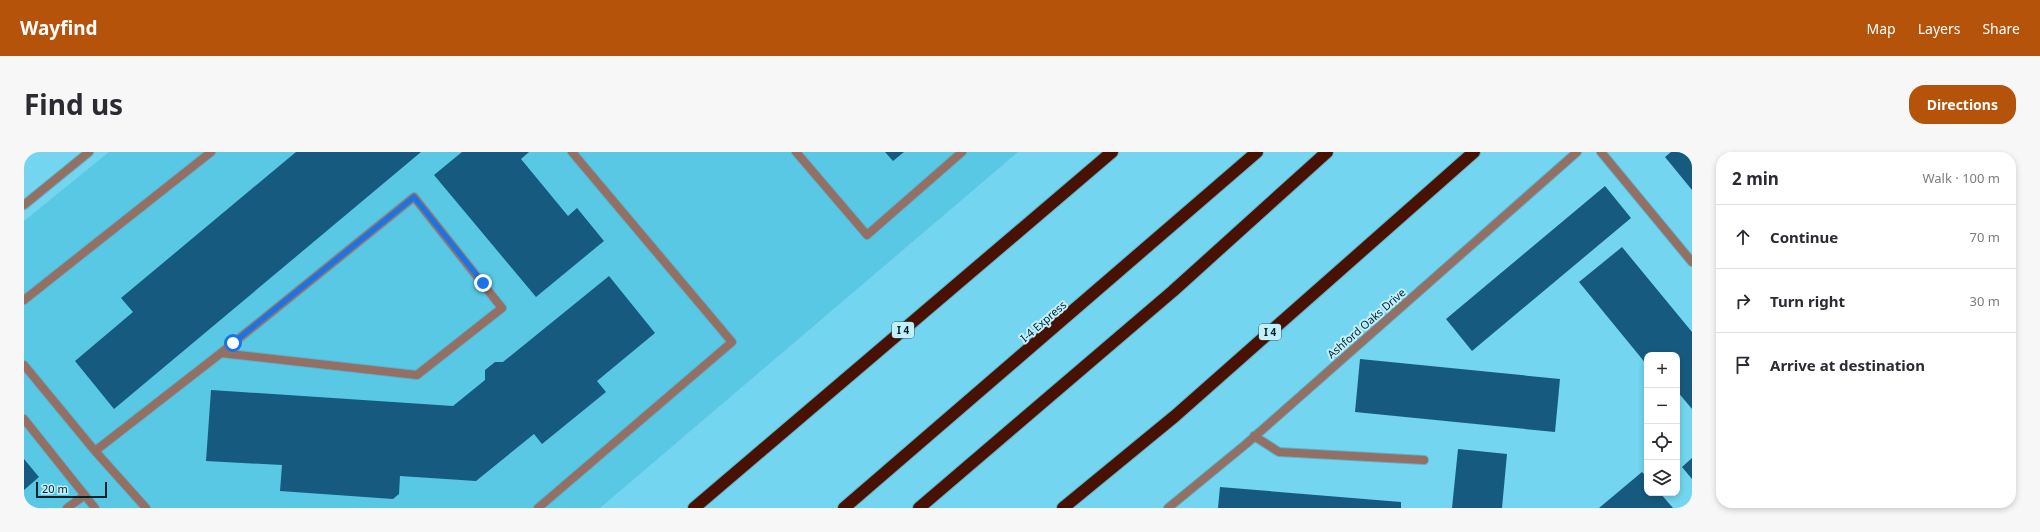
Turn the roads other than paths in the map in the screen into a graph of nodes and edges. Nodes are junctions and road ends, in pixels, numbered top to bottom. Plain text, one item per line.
1 (90, 152) edge
2 (211, 152) edge
3 (572, 152) edge
4 (796, 152) edge
5 (962, 152) edge
6 (1112, 152) edge
7 (1257, 152) edge
8 (1328, 152) edge
9 (1474, 152) edge
10 (1577, 152) edge
11 (1603, 152) edge
12 (24, 205) edge
13 (1692, 262) edge
14 (24, 300) edge
15 (221, 353) junction
16 (24, 365) edge
17 (24, 419) edge
18 (1254, 436) junction
19 (95, 451) junction
20 (1424, 460) dead end
21 (85, 495) junction
22 (67, 508) edge
23 (95, 508) edge
24 (146, 508) edge
25 (538, 508) edge
26 (694, 508) edge
27 (844, 508) edge
28 (919, 508) edge
29 (1063, 508) edge
30 (1168, 508) edge

1 - 12 street
2 - 14 street
3 - 25 street
4 - 5 street
6 - 26 highway, I 4
7 - 27 highway, I-4 Express
8 - 28 highway
9 - 29 highway, I 4
10 - 18 street, Ashford Oaks Drive
11 - 13 street
15 - 15 street
15 - 19 street
16 - 19 street
17 - 21 street
18 - 20 street
18 - 30 street, Ashford Oaks Drive
19 - 24 street
21 - 22 street
21 - 23 street

